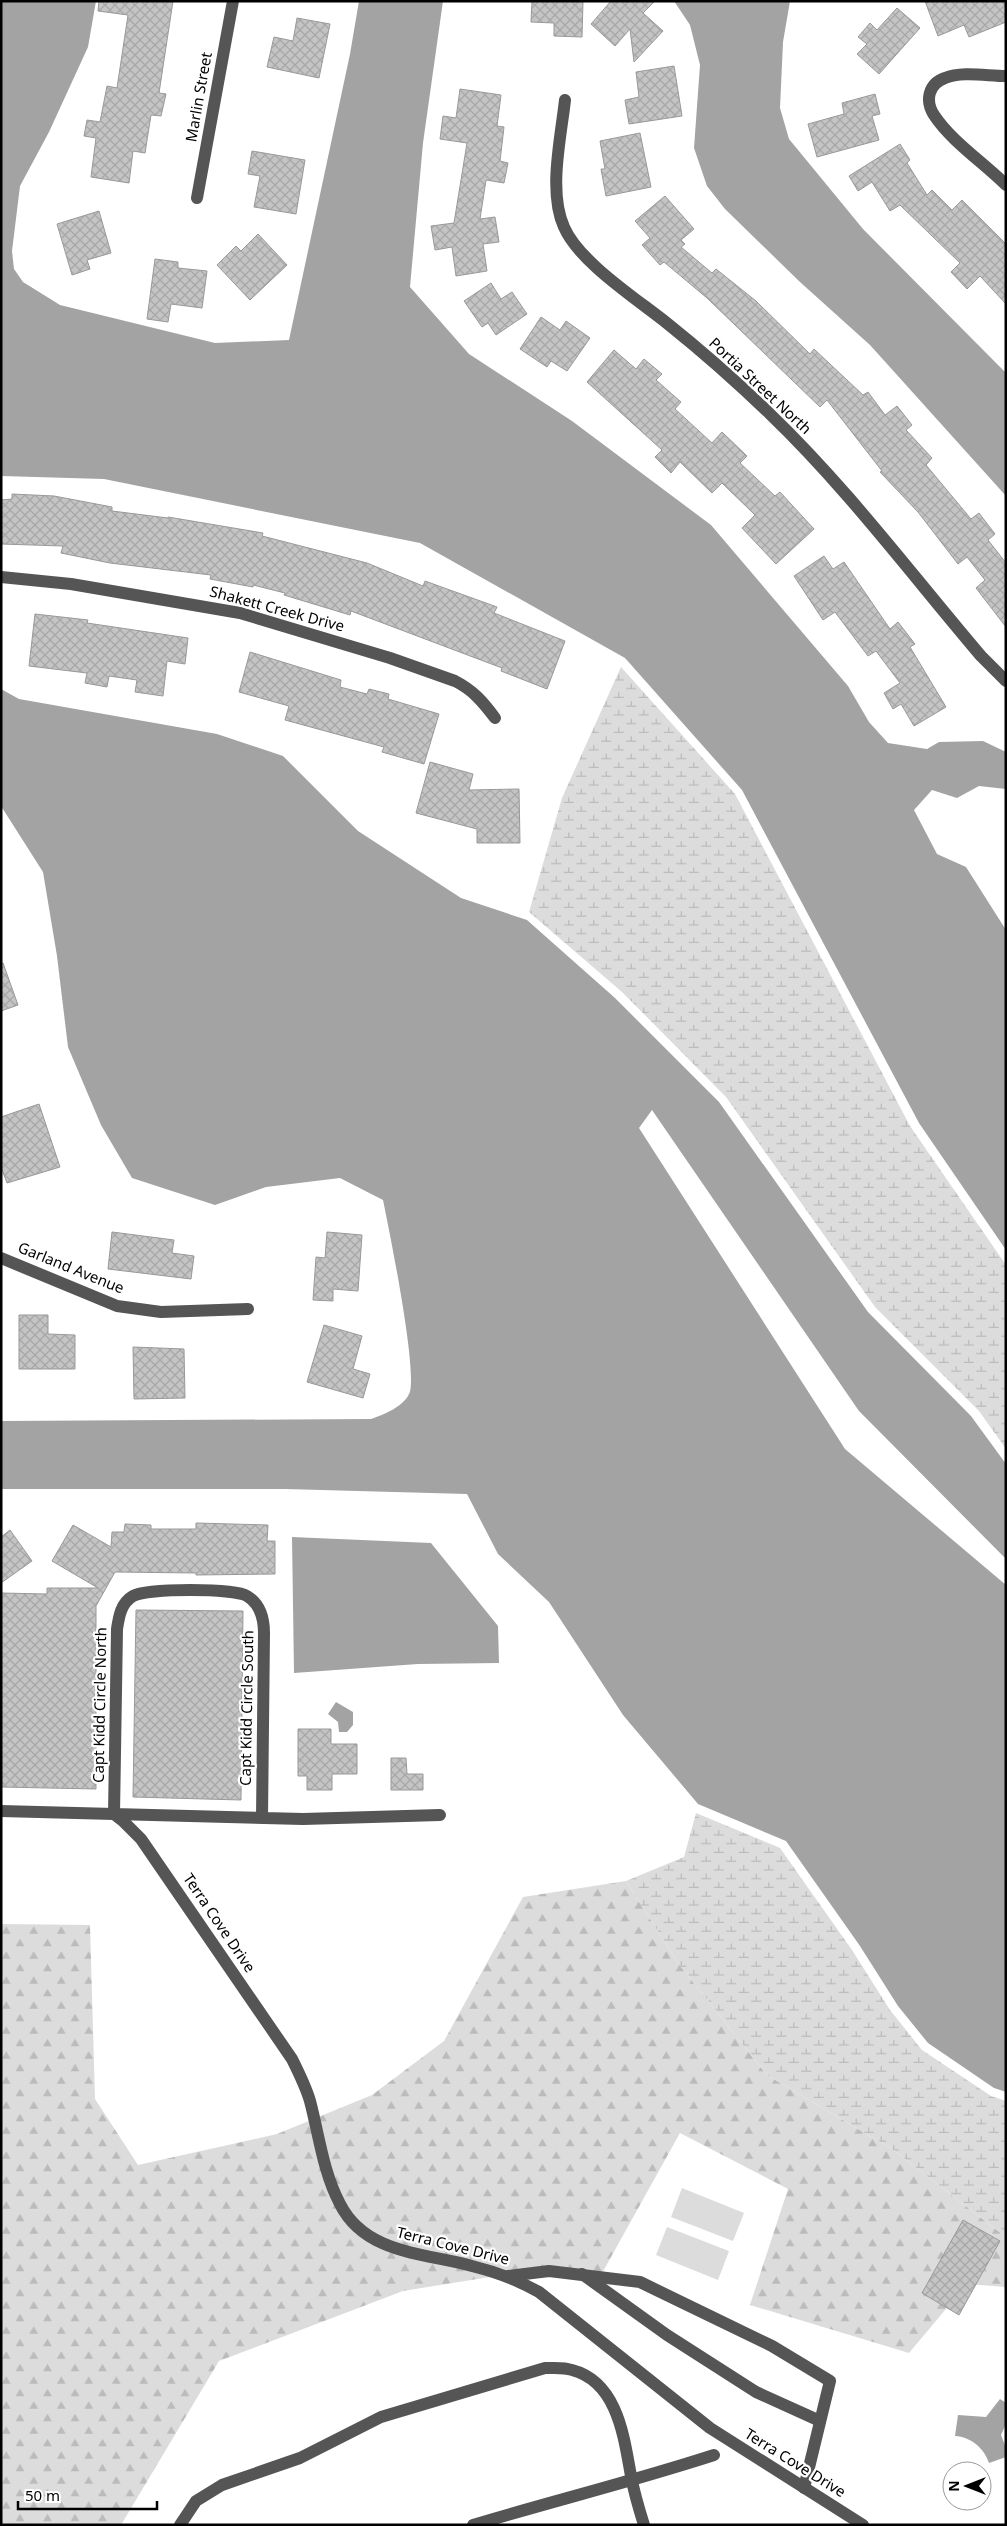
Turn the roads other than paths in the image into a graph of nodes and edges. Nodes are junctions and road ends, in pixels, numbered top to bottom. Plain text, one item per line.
1 (233, 1) edge
2 (1006, 76) edge
3 (565, 100) dead end
4 (1006, 185) edge
5 (197, 198) dead end
6 (1, 577) edge
7 (1006, 681) edge
8 (495, 718) dead end
9 (1, 1258) edge
10 (248, 1309) dead end
11 (253, 1600) joint
12 (1, 1811) edge
13 (114, 1814) junction
14 (440, 1815) dead end
15 (262, 1818) junction
16 (582, 2274) junction
17 (505, 2276) junction
18 (820, 2421) junction
19 (714, 2456) dead end
20 (632, 2481) junction
21 (804, 2488) junction
22 (180, 2525) edge
23 (473, 2525) edge
24 (644, 2525) edge
25 (864, 2525) edge

1 - 5 street, Marlin Street
2 - 4 street
3 - 7 street, Portia Street North
6 - 8 street, Shakett Creek Drive
9 - 10 street, Garland Avenue
11 - 13 street, Capt Kidd Circle North
11 - 15 street, Capt Kidd Circle South
12 - 13 street
13 - 15 street
13 - 17 street, Terra Cove Drive
14 - 15 street
16 - 17 street
16 - 18 street
16 - 18 street
17 - 21 street, Terra Cove Drive
18 - 21 street
19 - 20 street
20 - 22 street
20 - 23 street
20 - 24 street
21 - 25 street, Terra Cove Drive

